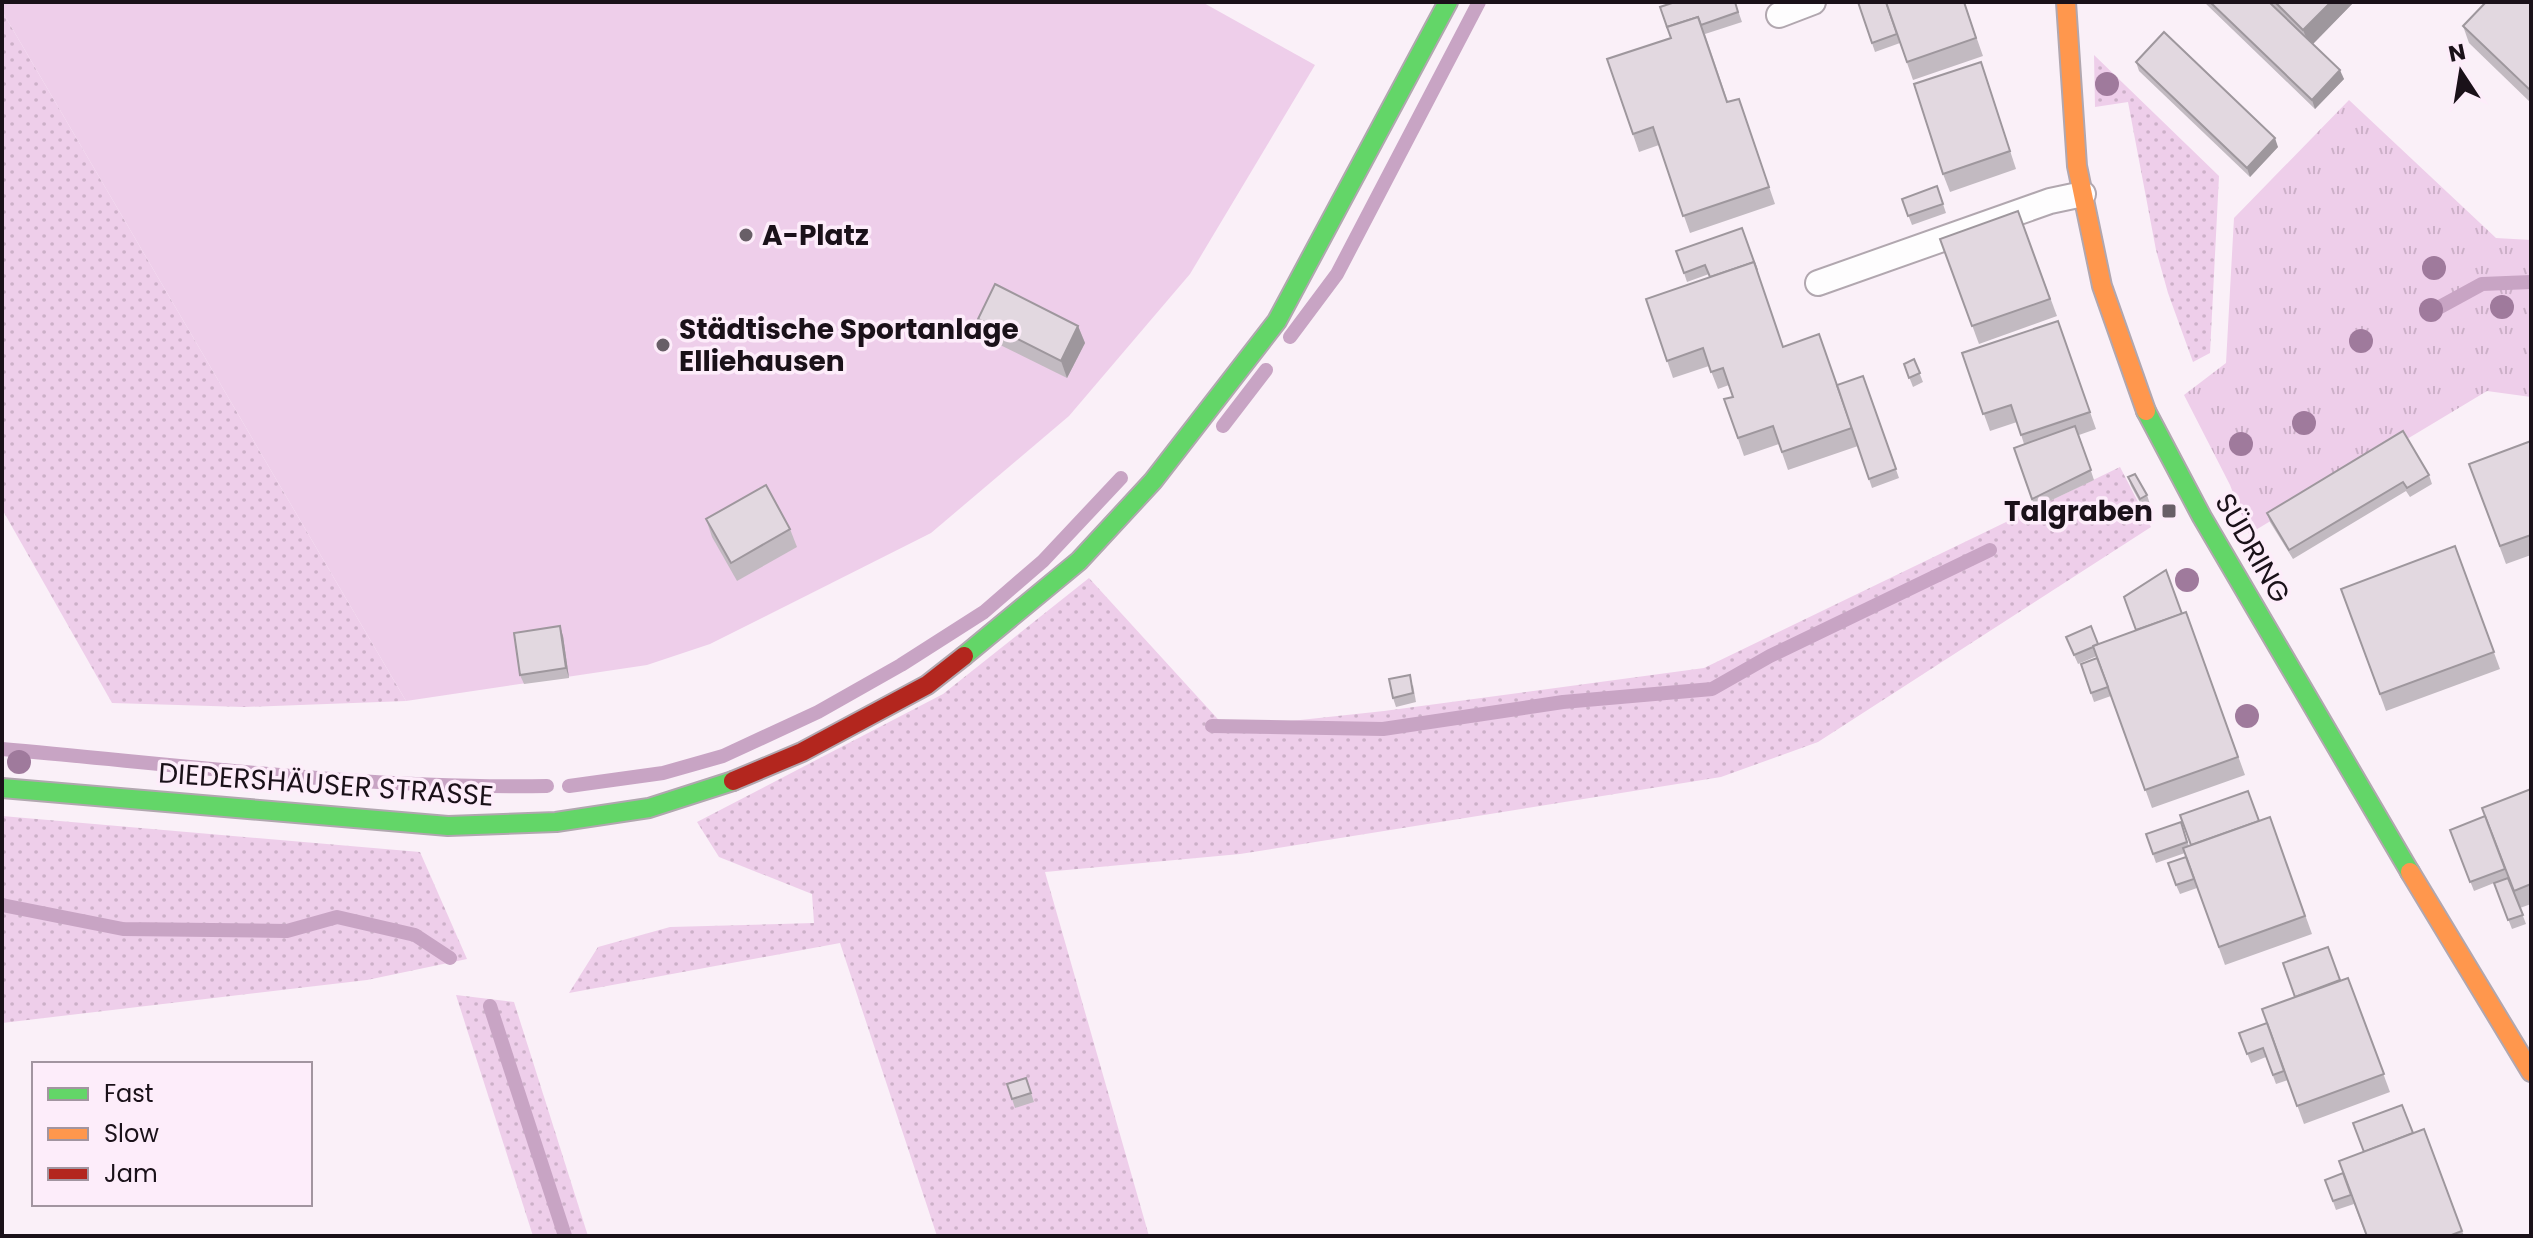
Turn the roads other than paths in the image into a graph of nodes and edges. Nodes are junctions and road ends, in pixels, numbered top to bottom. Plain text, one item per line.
1 (1448, 2) edge
2 (1813, 2) edge
3 (2066, 2) edge
4 (1779, 15) dead end
5 (2083, 194) junction
6 (1818, 283) dead end
7 (2, 788) edge
8 (2531, 1072) edge

1 - 7 street, DIEDERSHÄUSER STRASSE
2 - 4 lane
3 - 5 street, SÜDRING
5 - 6 lane
5 - 8 street, SÜDRING

